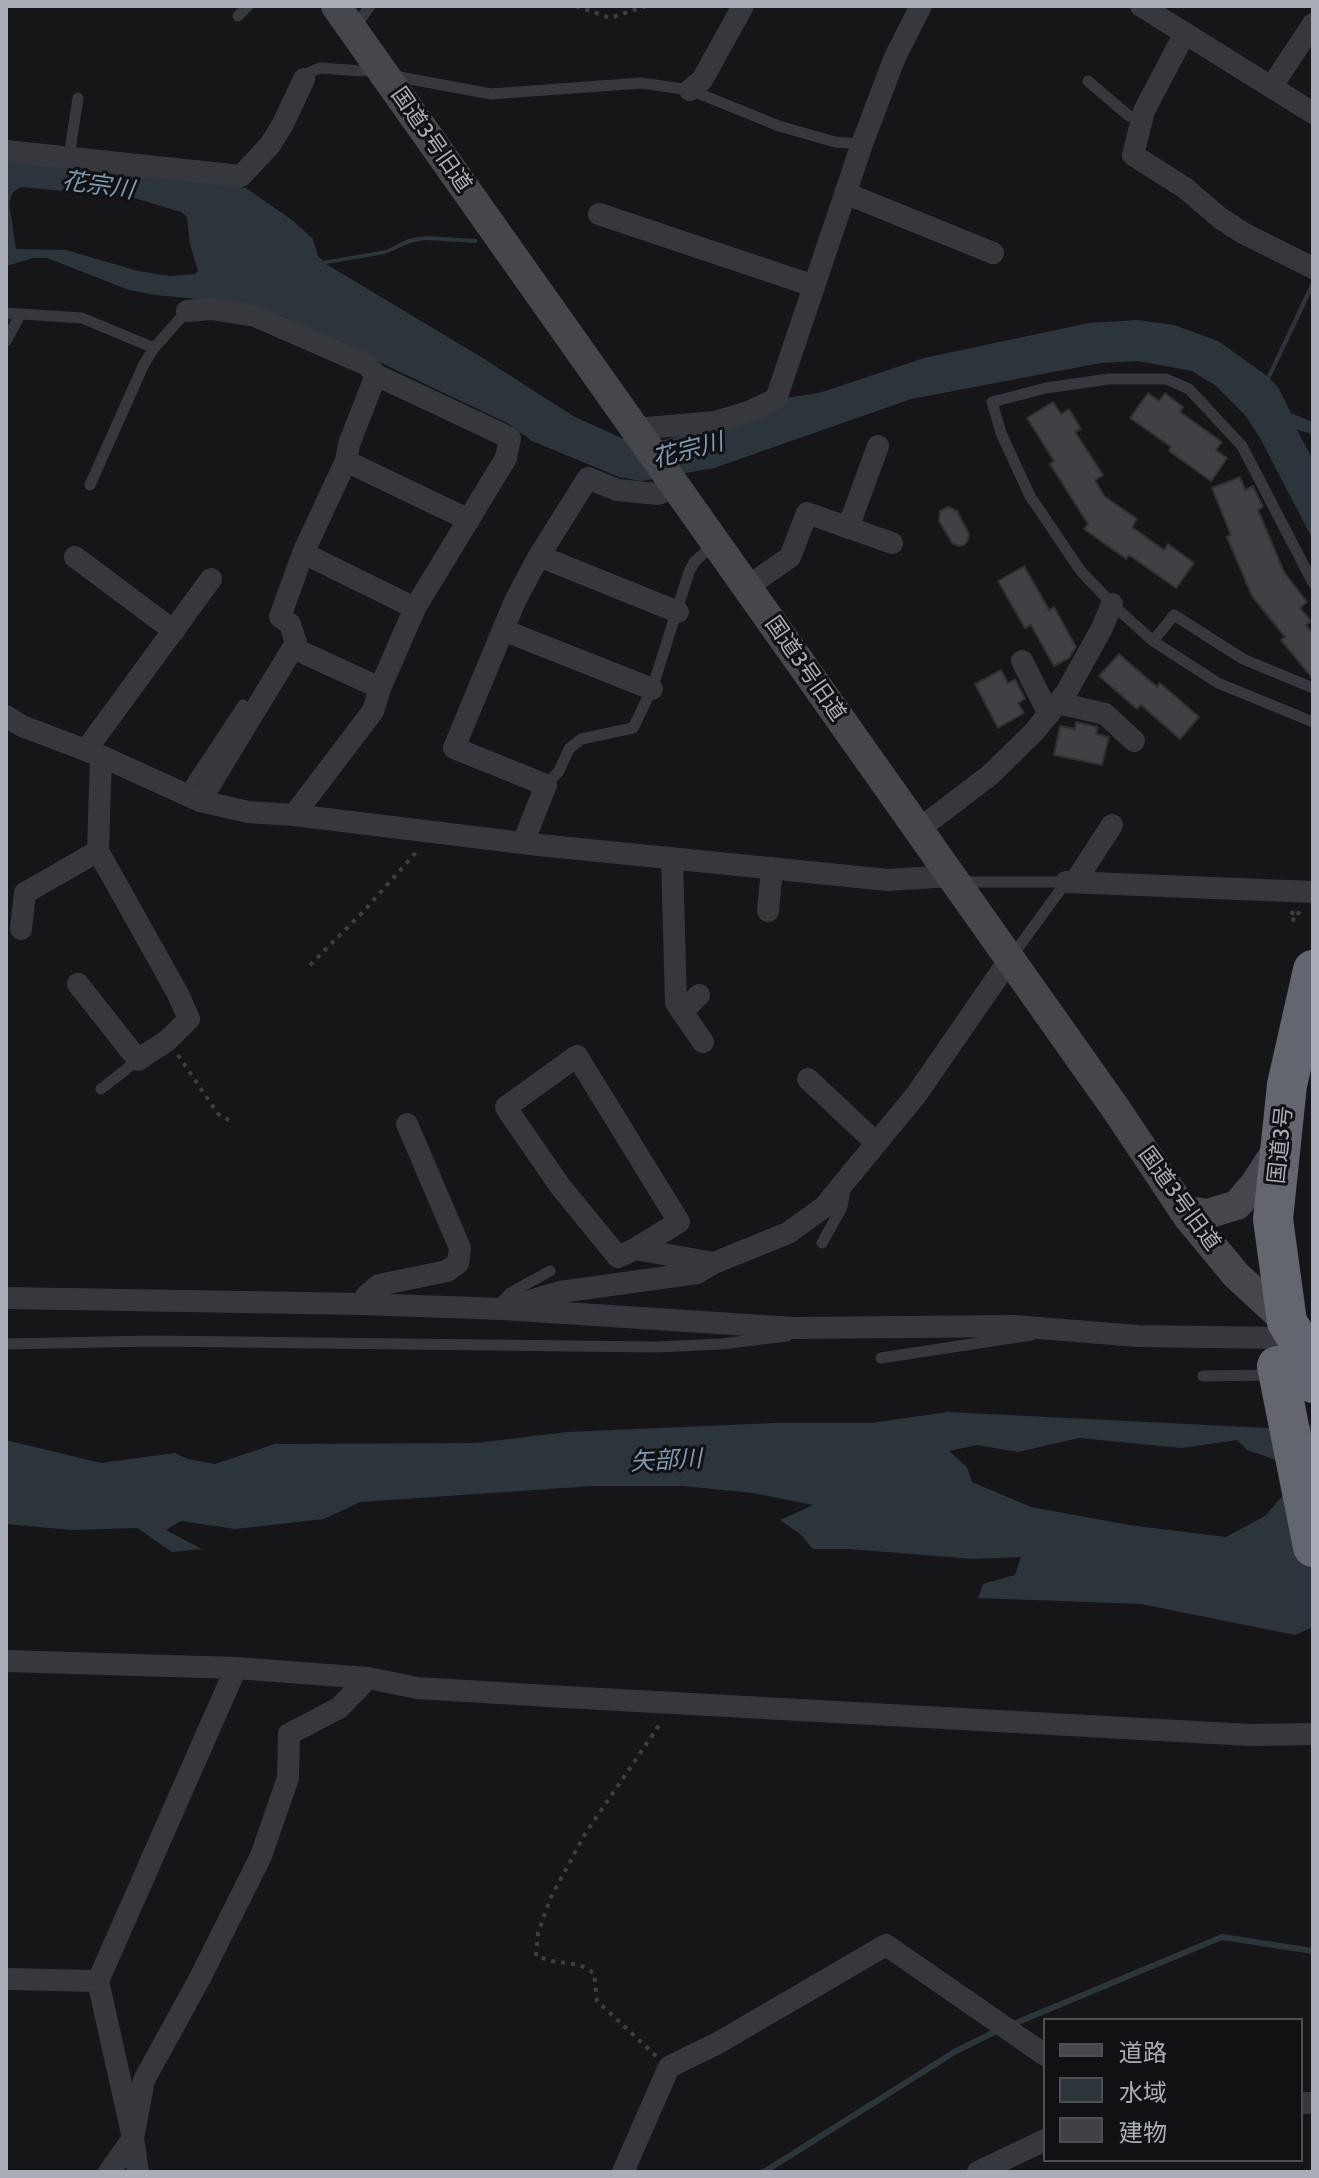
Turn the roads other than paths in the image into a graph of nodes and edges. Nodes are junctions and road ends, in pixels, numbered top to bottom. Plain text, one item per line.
1 (248, 6) edge
2 (743, 6) edge
3 (921, 6) edge
4 (1141, 6) edge
5 (353, 14) edge
6 (238, 16) dead end
7 (1313, 24) edge
8 (1185, 33) junction
9 (381, 70) junction
10 (304, 79) joint
11 (1088, 81) dead end
12 (1272, 86) junction
13 (690, 90) junction
14 (78, 98) dead end
15 (1313, 113) edge
16 (1142, 117) junction
17 (862, 144) junction
18 (6, 151) edge
19 (69, 157) junction
20 (845, 193) junction
21 (599, 214) dead end
22 (993, 253) dead end
23 (1313, 268) edge
24 (814, 286) junction
25 (187, 311) joint
26 (6, 313) edge
27 (20, 315) junction
28 (6, 341) edge
29 (154, 348) junction
30 (376, 375) junction
31 (638, 432) junction
32 (878, 446) dead end
33 (346, 461) junction
34 (90, 485) dead end
35 (676, 485) junction
36 (469, 520) junction
37 (848, 528) junction
38 (716, 543) junction
39 (892, 543) dead end
40 (303, 553) junction
41 (539, 556) junction
42 (75, 557) dead end
43 (211, 579) dead end
44 (1313, 583) edge
45 (747, 587) junction
46 (1112, 604) junction
47 (415, 608) junction
48 (678, 612) junction
49 (503, 630) junction
50 (174, 631) junction
51 (1153, 641) junction
52 (293, 648) junction
53 (1022, 661) dead end
54 (380, 688) junction
55 (1313, 688) edge
56 (652, 689) junction
57 (243, 705) dead end
58 (1054, 708) junction
59 (6, 716) edge
60 (1313, 722) edge
61 (1134, 741) dead end
62 (93, 753) junction
63 (546, 785) junction
64 (193, 797) junction
65 (294, 815) junction
66 (1112, 825) dead end
67 (918, 830) junction
68 (523, 843) junction
69 (98, 851) junction
70 (672, 858) junction
71 (772, 868) junction
72 (952, 879) junction
73 (1071, 882) junction
74 (1313, 892) edge
75 (768, 911) dead end
76 (21, 929) dead end
77 (1010, 959) junction
78 (1313, 970) edge
79 (78, 984) dead end
80 (699, 995) dead end
81 (682, 1012) junction
82 (703, 1042) dead end
83 (138, 1060) junction
84 (808, 1079) dead end
85 (101, 1089) dead end
86 (407, 1124) dead end
87 (876, 1143) junction
88 (1281, 1144) junction
89 (846, 1180) junction
90 (1183, 1210) junction
91 (822, 1243) dead end
92 (635, 1249) junction
93 (714, 1263) junction
94 (550, 1271) dead end
95 (6, 1298) edge
96 (362, 1304) junction
97 (499, 1309) junction
98 (794, 1328) junction
99 (1066, 1331) junction
100 (6, 1344) edge
101 (1298, 1352) edge
102 (881, 1358) dead end
103 (1203, 1376) dead end
104 (1313, 1547) edge
105 (6, 1661) edge
106 (236, 1668) junction
107 (368, 1678) junction
108 (1313, 1734) edge
109 (6, 1979) edge
110 (98, 1981) junction
111 (1037, 2049) edge
112 (133, 2138) junction
113 (1043, 2141) edge
114 (109, 2172) edge
115 (138, 2172) edge
116 (623, 2172) edge
117 (978, 2172) edge

1 - 6 lane
2 - 13 street
3 - 17 street
4 - 8 street
5 - 9 street, 国道3号旧道
7 - 12 street
8 - 12 street
8 - 16 street
9 - 10 lane
9 - 13 lane
9 - 31 street, 国道3号旧道
10 - 19 street
11 - 16 lane
12 - 15 street
13 - 17 lane
14 - 19 lane
16 - 23 street
17 - 20 street
18 - 19 street
20 - 22 street
20 - 24 street
21 - 24 street
24 - 31 street
25 - 29 lane
25 - 30 street
26 - 27 lane
27 - 28 lane
27 - 29 lane
29 - 34 lane
30 - 33 street
30 - 36 street
31 - 35 street, 国道3号旧道
32 - 37 street
33 - 36 street
33 - 40 street
35 - 38 street, 国道3号旧道
35 - 41 street
36 - 47 street
37 - 39 street
37 - 45 street
38 - 45 street, 国道3号旧道
38 - 48 lane
40 - 47 street
40 - 52 street
41 - 48 street
41 - 49 street
42 - 50 street
43 - 50 street
44 - 46 lane
45 - 67 street, 国道3号旧道
46 - 51 lane
46 - 58 street
47 - 54 street
48 - 56 lane
49 - 56 street
49 - 63 street
50 - 62 street
51 - 55 lane
51 - 60 lane
52 - 54 street
52 - 64 street
53 - 58 street
54 - 65 street
56 - 63 lane
57 - 64 lane
58 - 61 street
58 - 67 street
59 - 62 street
62 - 64 street
62 - 69 street
63 - 68 street
64 - 65 street
65 - 68 street
66 - 73 street
67 - 72 street, 国道3号旧道
68 - 70 street
69 - 76 street
69 - 83 street
70 - 71 street
70 - 81 street
71 - 72 street
71 - 75 street
72 - 73 lane
72 - 77 street, 国道3号旧道
73 - 74 street
73 - 77 lane
77 - 87 street
77 - 90 street, 国道3号旧道
78 - 88 highway, 国道3号
79 - 83 street
80 - 81 street
81 - 82 street
83 - 85 lane
84 - 87 street
86 - 96 street
87 - 89 street
88 - 90 street
88 - 101 highway, 国道3号
89 - 91 lane
89 - 93 street
90 - 101 street, 国道3号旧道
92 - 92 street
92 - 93 street
93 - 97 street
94 - 97 lane
95 - 96 street
96 - 97 street
97 - 98 street
98 - 99 street
98 - 100 lane
99 - 101 street
99 - 102 lane
101 - 103 lane
101 - 104 highway, 国道3号, bridge
105 - 106 street
106 - 107 street
106 - 110 street
107 - 108 street
107 - 112 street
109 - 110 street
110 - 112 street
111 - 116 street
112 - 114 street
112 - 115 street
113 - 117 street

